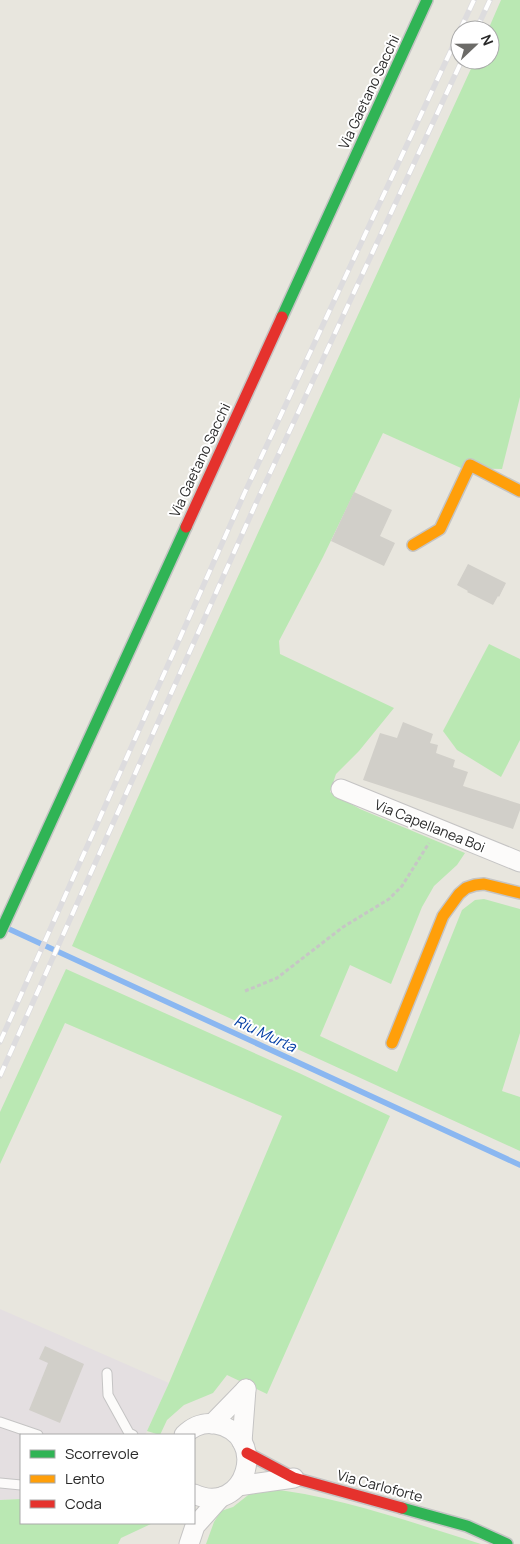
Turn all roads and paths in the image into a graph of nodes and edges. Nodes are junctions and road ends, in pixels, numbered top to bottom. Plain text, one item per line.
1 (427, 0) edge
2 (520, 491) edge
3 (413, 545) dead end
4 (341, 789) dead end
5 (442, 830) junction
6 (520, 862) edge
7 (520, 893) edge
8 (0, 933) edge
9 (245, 991) dead end
10 (392, 1043) dead end
11 (107, 1373) dead end
12 (0, 1422) edge
13 (212, 1424) junction
14 (35, 1434) edge
15 (132, 1434) edge
16 (185, 1434) edge
17 (245, 1447) junction
18 (294, 1478) junction
19 (0, 1483) edge
20 (20, 1485) edge
21 (238, 1486) junction
22 (195, 1494) edge
23 (221, 1497) junction
24 (193, 1531) edge
25 (507, 1544) edge

1 - 8 street, Via Gaetano Sacchi
2 - 3 street
4 - 5 street, Via Capellanea Boi
5 - 6 street, Via Capellanea Boi
5 - 9 path
7 - 10 street
11 - 15 lane
12 - 14 lane
13 - 16 street
13 - 17 street
13 - 17 street
17 - 18 street, Via Carloforte
17 - 21 street
18 - 21 street
18 - 25 street, Via Carloforte
19 - 20 lane
21 - 23 street
22 - 23 street
23 - 24 street

